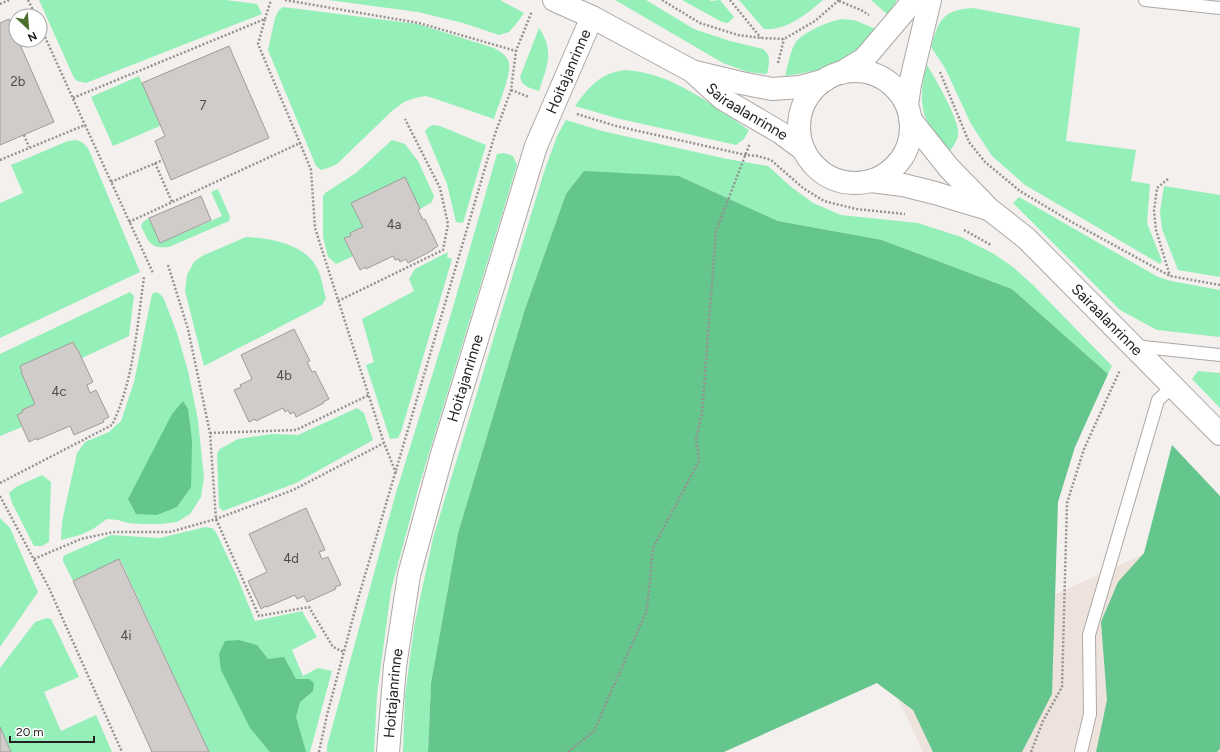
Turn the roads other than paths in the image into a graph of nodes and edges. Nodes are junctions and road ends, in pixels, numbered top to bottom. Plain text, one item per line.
1 (914, 0) edge
2 (930, 0) edge
3 (1145, 0) edge
4 (544, 3) edge
5 (1220, 8) edge
6 (592, 17) junction
7 (692, 71) junction
8 (833, 76) junction
9 (908, 112) junction
10 (804, 150) junction
11 (871, 181) junction
12 (989, 209) junction
13 (1132, 346) junction
14 (1220, 355) edge
15 (1172, 387) junction
16 (1220, 434) edge
17 (388, 752) edge
18 (1081, 752) edge

1 - 8 street
2 - 9 street
3 - 5 lane
4 - 6 street, Sairaalanrinne
6 - 7 street, Sairaalanrinne
6 - 17 street, Hoitajanrinne
7 - 8 street, Sairaalanrinne
7 - 10 street, Sairaalanrinne
8 - 9 street
8 - 10 street
9 - 11 street
9 - 12 street, Sairaalanrinne
10 - 11 street
11 - 12 street, Sairaalanrinne
12 - 13 street, Sairaalanrinne
13 - 14 lane
13 - 15 street, Sairaalanrinne
15 - 16 street, Sairaalanrinne
15 - 18 lane

